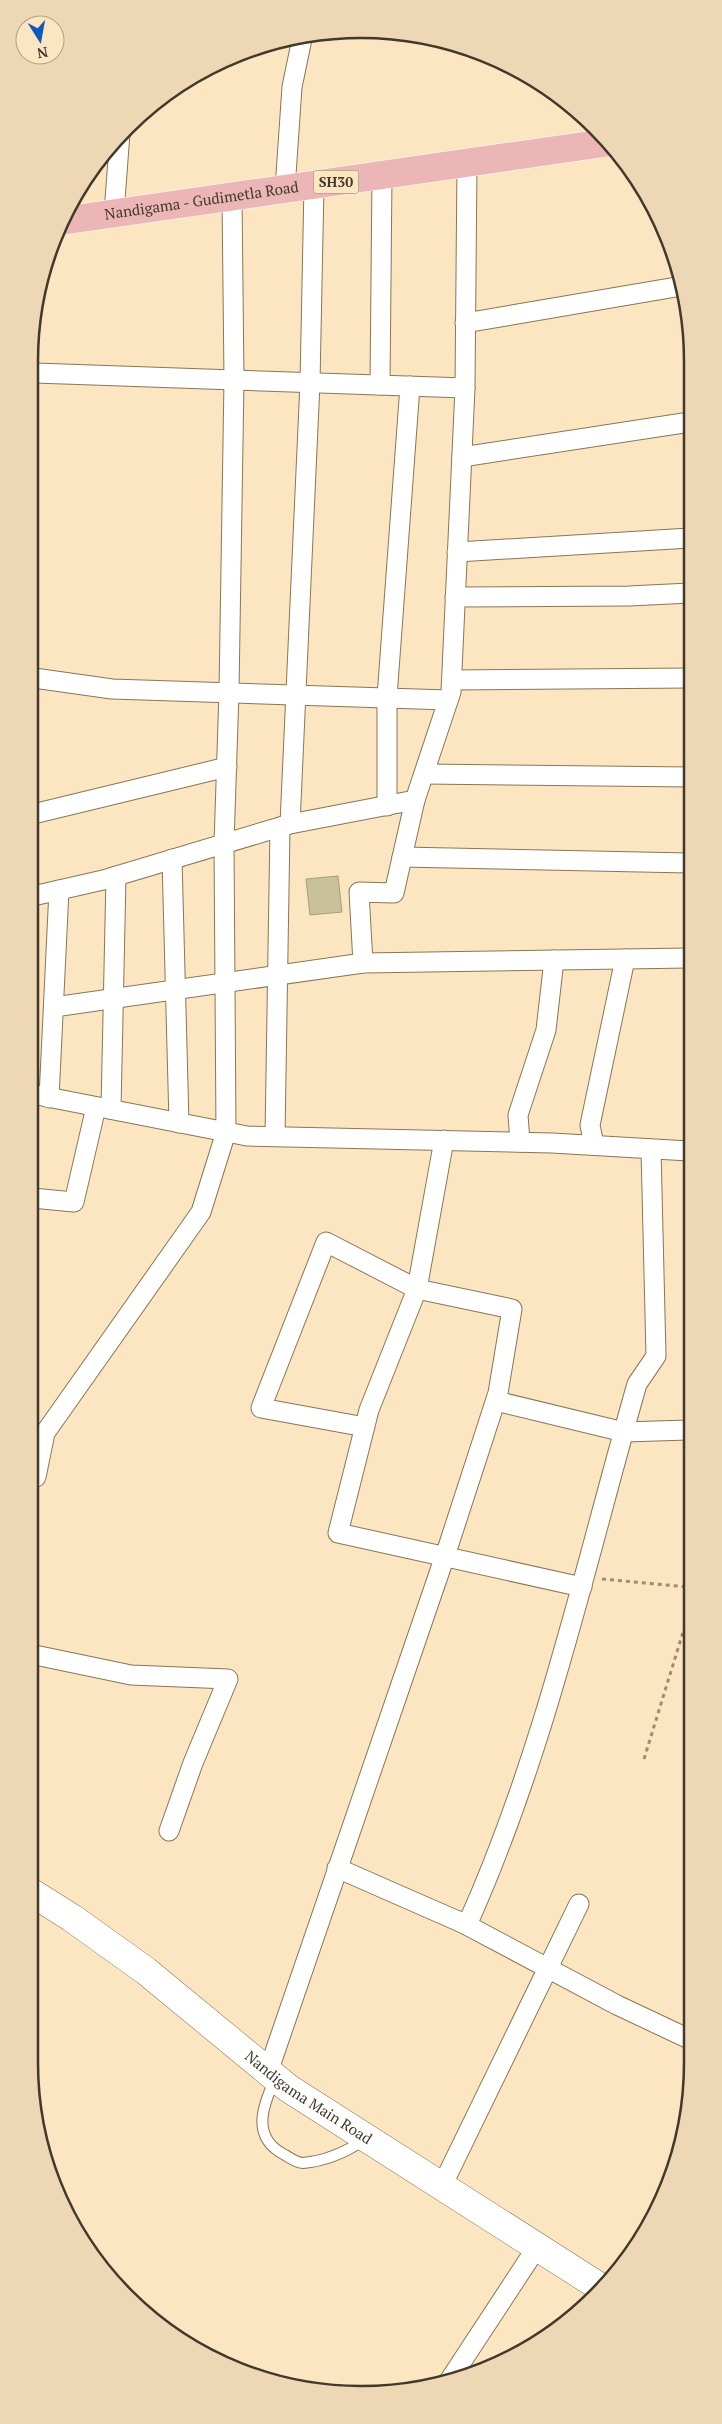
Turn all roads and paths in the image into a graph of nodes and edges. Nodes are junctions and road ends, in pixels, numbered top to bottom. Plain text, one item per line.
1 (302, 43) edge
2 (600, 144) edge
3 (119, 147) edge
4 (467, 163) junction
5 (382, 175) junction
6 (314, 185) junction
7 (285, 189) junction
8 (232, 196) junction
9 (114, 213) junction
10 (70, 220) edge
11 (675, 287) edge
12 (465, 323) junction
13 (38, 373) edge
14 (234, 380) junction
15 (310, 382) junction
16 (380, 385) junction
17 (410, 386) junction
18 (465, 388) junction
19 (684, 423) edge
20 (462, 457) junction
21 (684, 538) edge
22 (458, 552) junction
23 (684, 593) edge
24 (455, 597) junction
25 (684, 678) edge
26 (38, 679) edge
27 (452, 680) junction
28 (229, 692) junction
29 (296, 694) junction
30 (387, 697) junction
31 (448, 700) junction
32 (227, 767) junction
33 (424, 774) junction
34 (684, 777) edge
35 (415, 800) junction
36 (387, 806) junction
37 (38, 813) edge
38 (285, 825) junction
39 (224, 844) junction
40 (402, 857) junction
41 (172, 859) junction
42 (684, 863) edge
43 (116, 876) junction
44 (60, 890) junction
45 (38, 895) edge
46 (684, 958) edge
47 (625, 959) junction
48 (554, 960) junction
49 (362, 964) junction
50 (277, 976) junction
51 (224, 982) junction
52 (175, 990) junction
53 (113, 998) junction
54 (54, 1007) junction
55 (41, 1096) edge
56 (103, 1108) junction
57 (179, 1123) junction
58 (226, 1132) junction
59 (275, 1136) junction
60 (444, 1140) junction
61 (520, 1142) junction
62 (594, 1145) junction
63 (651, 1149) junction
64 (684, 1151) edge
65 (38, 1199) edge
66 (417, 1289) junction
67 (496, 1401) junction
68 (365, 1428) junction
69 (684, 1430) edge
70 (624, 1432) junction
71 (38, 1466) edge
72 (445, 1557) junction
73 (583, 1582) junction
74 (684, 1587) edge
75 (684, 1629) edge
76 (38, 1656) edge
77 (644, 1759) dead end
78 (170, 1831) dead end
79 (337, 1868) junction
80 (38, 1896) edge
81 (579, 1904) dead end
82 (459, 1921) junction
83 (548, 1969) junction
84 (684, 2037) edge
85 (272, 2075) junction
86 (367, 2138) junction
87 (442, 2186) junction
88 (537, 2247) junction
89 (596, 2285) edge
90 (455, 2372) edge

1 - 7 street
2 - 4 main road, Nandigama - Gudimetla Road / SH30
3 - 9 street
4 - 5 main road, Nandigama - Gudimetla Road / SH30
4 - 12 street
5 - 6 main road, Nandigama - Gudimetla Road / SH30
5 - 16 street
6 - 7 main road, Nandigama - Gudimetla Road / SH30
6 - 15 street
7 - 8 main road, Nandigama - Gudimetla Road / SH30
8 - 9 main road, Nandigama - Gudimetla Road / SH30
8 - 14 street
9 - 10 main road, Nandigama - Gudimetla Road / SH30
11 - 12 street
12 - 18 street
13 - 14 street
14 - 15 street
14 - 28 street
15 - 16 street
15 - 29 street
16 - 17 street
17 - 18 street
17 - 30 street
18 - 20 street
19 - 20 street
20 - 22 street
21 - 22 street
22 - 24 street
23 - 24 street
24 - 27 street
25 - 27 street
26 - 28 street
27 - 31 street
28 - 29 street
28 - 32 street
29 - 30 street
29 - 38 street
30 - 31 street
30 - 36 street
31 - 33 street
32 - 37 street
32 - 39 street
33 - 34 street
33 - 35 street
35 - 36 street
35 - 40 street
36 - 38 street
38 - 39 street
38 - 50 street
39 - 41 street
39 - 51 street
40 - 42 street
40 - 49 street
41 - 43 street
41 - 52 street
43 - 44 street
43 - 53 street
44 - 45 street
44 - 54 street
46 - 47 street
47 - 48 street
47 - 62 street
48 - 49 street
48 - 61 street
49 - 50 street
50 - 51 street
50 - 59 street
51 - 52 street
51 - 58 street
52 - 53 street
52 - 57 street
53 - 54 street
53 - 56 street
54 - 55 street
55 - 56 street
56 - 57 street
56 - 65 street
57 - 58 street
58 - 59 street
58 - 71 street
59 - 60 street
60 - 61 street
60 - 66 street
61 - 62 street
62 - 63 street
63 - 64 street
63 - 70 street
66 - 67 street
66 - 68 street
66 - 68 street
67 - 70 street
67 - 72 street
68 - 72 street
69 - 70 street
70 - 73 street
72 - 73 street
72 - 79 street
73 - 74 path
73 - 82 street
75 - 77 path
76 - 78 street
79 - 82 street
79 - 85 street
80 - 85 street, Nandigama Main Road
81 - 83 street
82 - 83 street
83 - 84 street
83 - 87 street
85 - 86 street, Nandigama Main Road
85 - 86 lane
86 - 87 street, Nandigama Main Road
87 - 88 street, Nandigama Main Road
88 - 89 street, Nandigama Main Road
88 - 90 street

